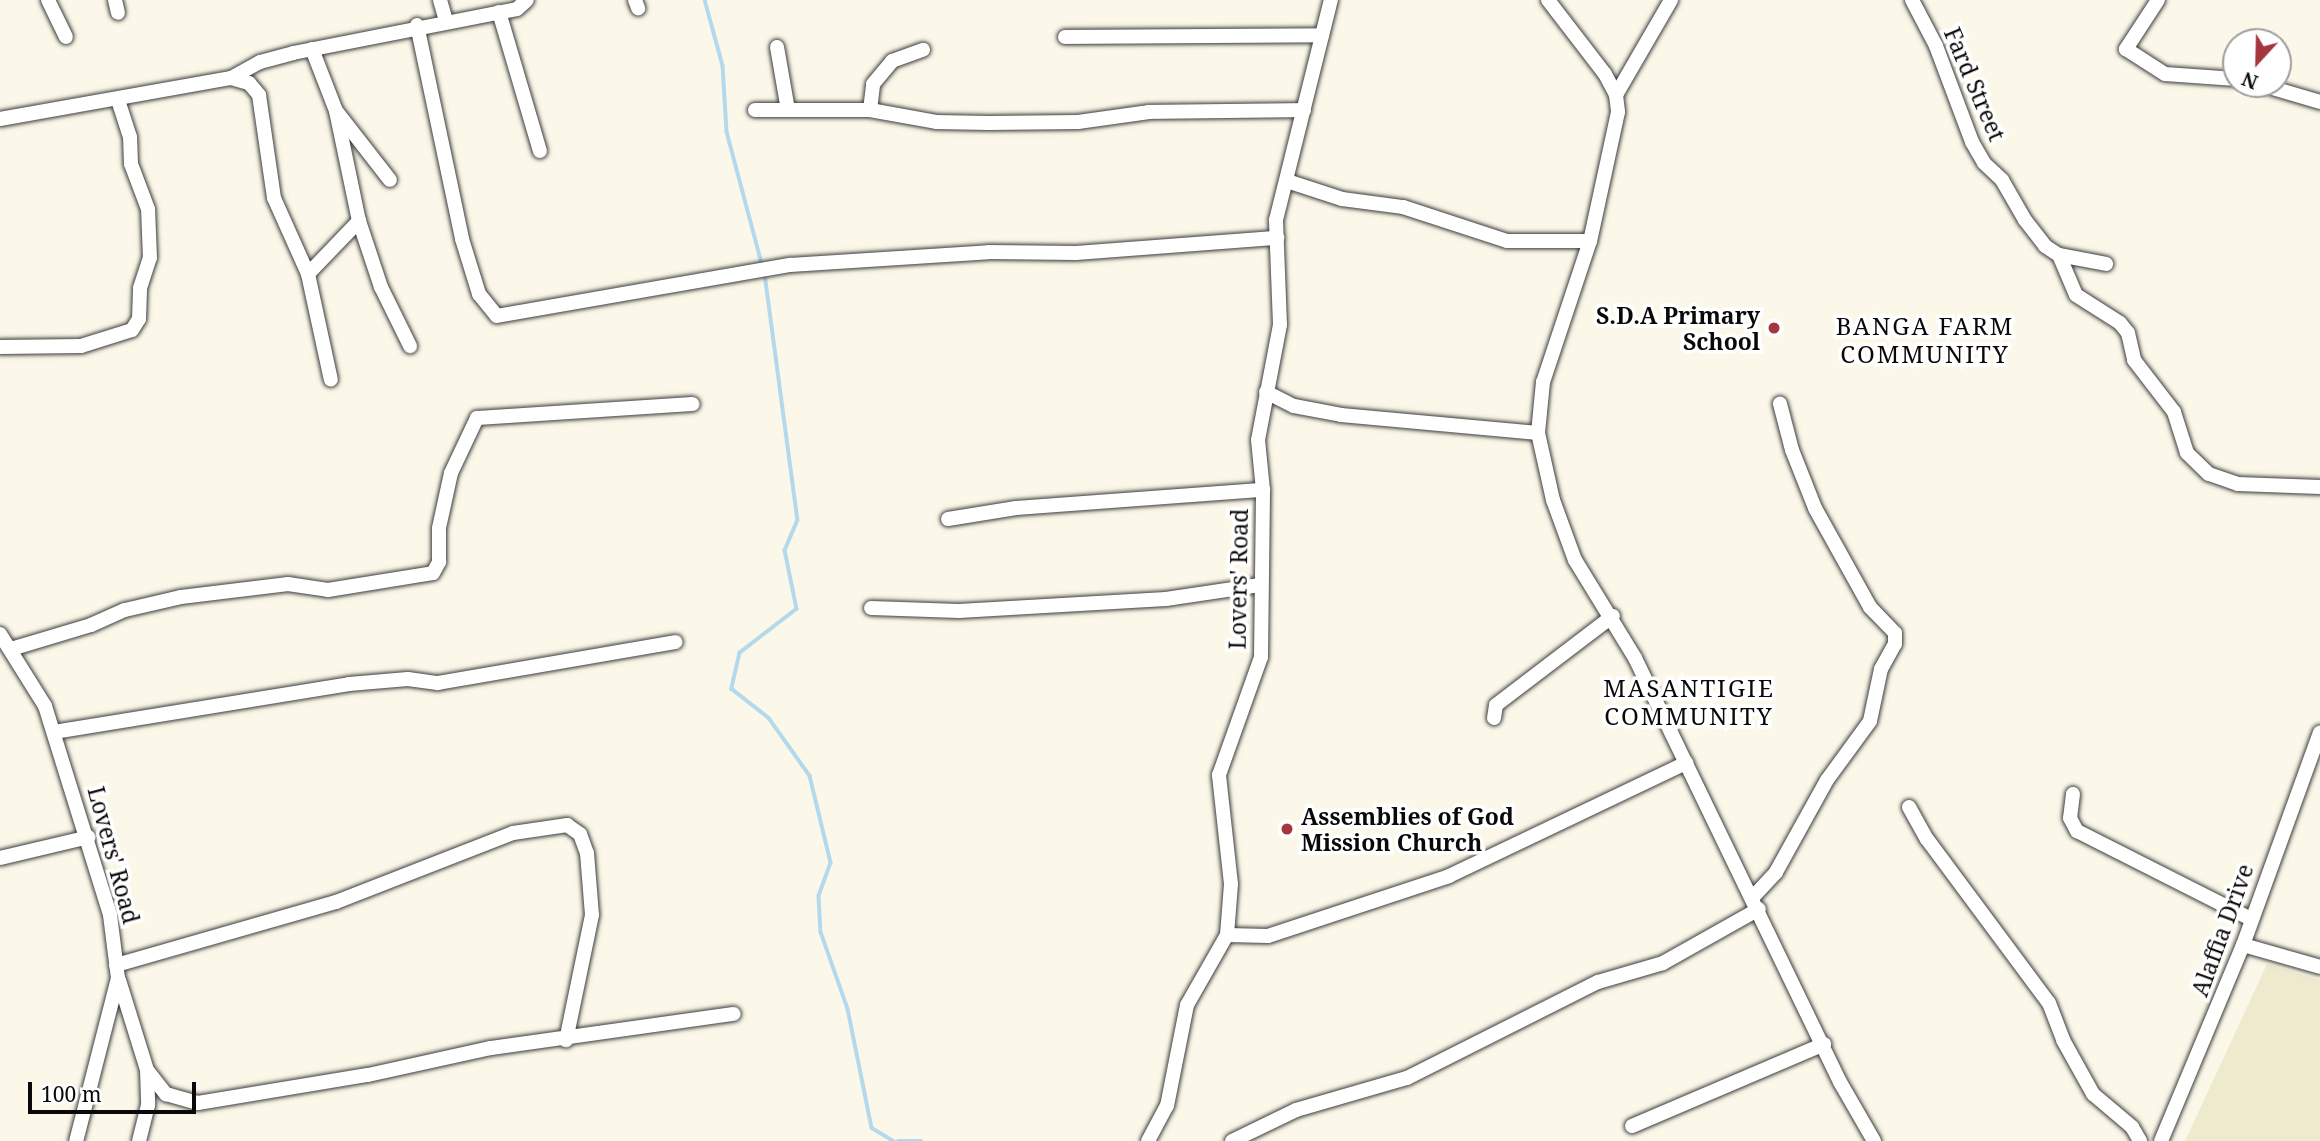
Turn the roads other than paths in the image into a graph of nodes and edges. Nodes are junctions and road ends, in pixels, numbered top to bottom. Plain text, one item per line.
1 (48, 0) edge
2 (440, 0) edge
3 (527, 0) edge
4 (1331, 0) edge
5 (1548, 0) edge
6 (1671, 0) edge
7 (1913, 0) edge
8 (2158, 0) edge
9 (499, 12) junction
10 (446, 21) junction
11 (417, 25) junction
12 (1322, 35) junction
13 (66, 37) dead end
14 (1065, 37) dead end
15 (777, 47) dead end
16 (312, 49) junction
17 (923, 50) dead end
18 (231, 78) junction
19 (2222, 78) edge
20 (2292, 94) edge
21 (1616, 95) junction
22 (118, 101) junction
23 (2320, 102) edge
24 (755, 110) dead end
25 (788, 110) junction
26 (870, 110) junction
27 (1304, 110) junction
28 (336, 111) junction
29 (0, 119) edge
30 (540, 151) dead end
31 (390, 180) dead end
32 (1287, 181) junction
33 (359, 221) junction
34 (1277, 238) junction
35 (1590, 241) junction
36 (2059, 255) junction
37 (2106, 264) dead end
38 (308, 274) junction
39 (410, 346) dead end
40 (0, 347) edge
41 (331, 380) dead end
42 (1266, 392) junction
43 (694, 404) dead end
44 (1780, 404) dead end
45 (1538, 433) junction
46 (2320, 487) edge
47 (1263, 490) junction
48 (948, 519) dead end
49 (1260, 585) junction
50 (871, 608) dead end
51 (1613, 616) junction
52 (0, 634) edge
53 (675, 642) dead end
54 (11, 649) junction
55 (1494, 718) dead end
56 (54, 732) junction
57 (2320, 732) edge
58 (1686, 763) junction
59 (2073, 794) dead end
60 (1909, 807) dead end
61 (89, 837) junction
62 (0, 858) edge
63 (1756, 903) junction
64 (2251, 919) junction
65 (1227, 935) junction
66 (2243, 945) junction
67 (2320, 967) edge
68 (117, 971) junction
69 (734, 1014) dead end
70 (566, 1040) junction
71 (1824, 1044) junction
72 (147, 1070) junction
73 (1632, 1126) dead end
74 (76, 1141) edge
75 (139, 1141) edge
76 (1148, 1141) edge
77 (1232, 1141) edge
78 (1874, 1141) edge
79 (2140, 1141) edge
80 (2161, 1141) edge

1 - 13 street
2 - 10 street
3 - 9 street
4 - 12 street, Lovers' Road
5 - 21 street
6 - 21 street
7 - 36 street, Fard Street
8 - 19 street
9 - 10 street
9 - 30 street
10 - 11 street
11 - 16 street
11 - 34 street
12 - 14 street
12 - 27 street, Lovers' Road
15 - 25 street
16 - 18 street
16 - 28 street
17 - 26 street
18 - 22 street
18 - 38 street
20 - 23 street
21 - 35 street
22 - 29 street
22 - 40 street
24 - 25 street
25 - 26 street
26 - 27 street
27 - 32 street, Lovers' Road
28 - 31 street
28 - 33 street
32 - 34 street, Lovers' Road
32 - 35 street
33 - 38 street
33 - 39 street
34 - 42 street, Lovers' Road
35 - 45 street
36 - 37 street
36 - 46 street
38 - 41 street
42 - 45 street
42 - 47 street, Lovers' Road
43 - 54 street
44 - 63 street
45 - 51 street
47 - 48 street
47 - 49 street, Lovers' Road
49 - 50 street
49 - 65 street, Lovers' Road
51 - 55 street
51 - 58 street
52 - 54 street, Lovers' Road
53 - 56 street
54 - 56 street, Lovers' Road
56 - 61 street, Lovers' Road
57 - 64 street, Alaffia Drive
58 - 63 street
58 - 65 street
59 - 64 street
60 - 79 street
61 - 62 street
61 - 68 street, Lovers' Road
63 - 71 street
63 - 77 street
64 - 66 street, Alaffia Drive
65 - 76 street, Lovers' Road
66 - 67 street
66 - 80 street, Alaffia Drive
68 - 70 street
68 - 72 street
68 - 74 street, Lovers' Road
69 - 70 street
70 - 72 street
71 - 73 street
71 - 78 street
72 - 75 street

